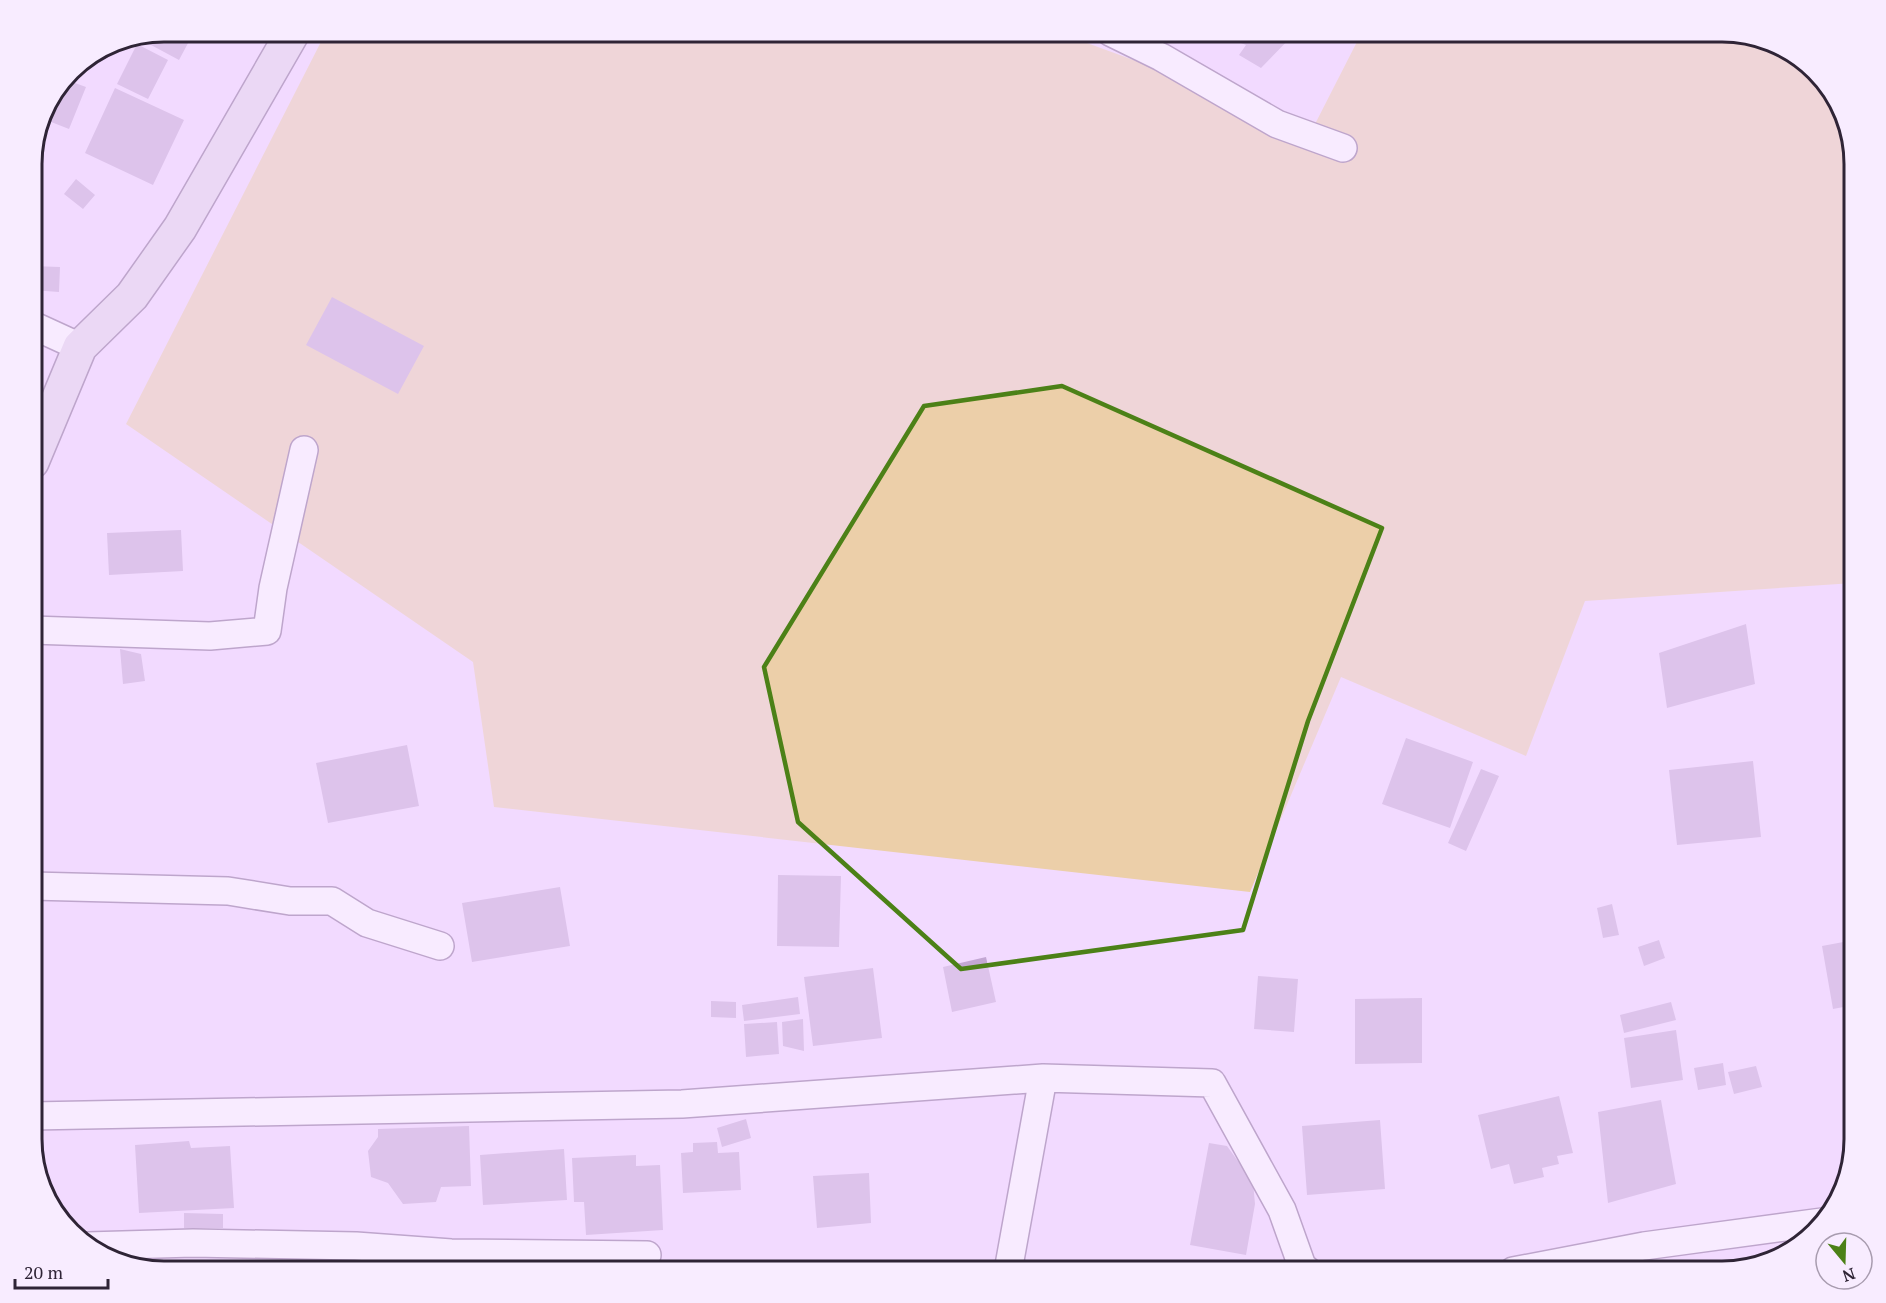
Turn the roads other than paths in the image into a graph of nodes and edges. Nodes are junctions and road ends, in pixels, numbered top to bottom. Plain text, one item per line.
1 (287, 42) edge
2 (1130, 42) edge
3 (1343, 148) dead end
4 (42, 330) edge
5 (80, 347) junction
6 (42, 438) edge
7 (304, 450) dead end
8 (42, 630) edge
9 (42, 886) edge
10 (440, 946) dead end
11 (1043, 1078) junction
12 (42, 1116) edge
13 (1809, 1224) edge
14 (106, 1246) edge
15 (647, 1255) dead end
16 (1010, 1261) edge
17 (1300, 1261) edge
18 (1568, 1261) edge

1 - 5 street
2 - 3 street
4 - 5 street
5 - 6 street
7 - 8 street
9 - 10 street
11 - 12 street
11 - 16 street
11 - 17 street
13 - 18 street
14 - 15 street

